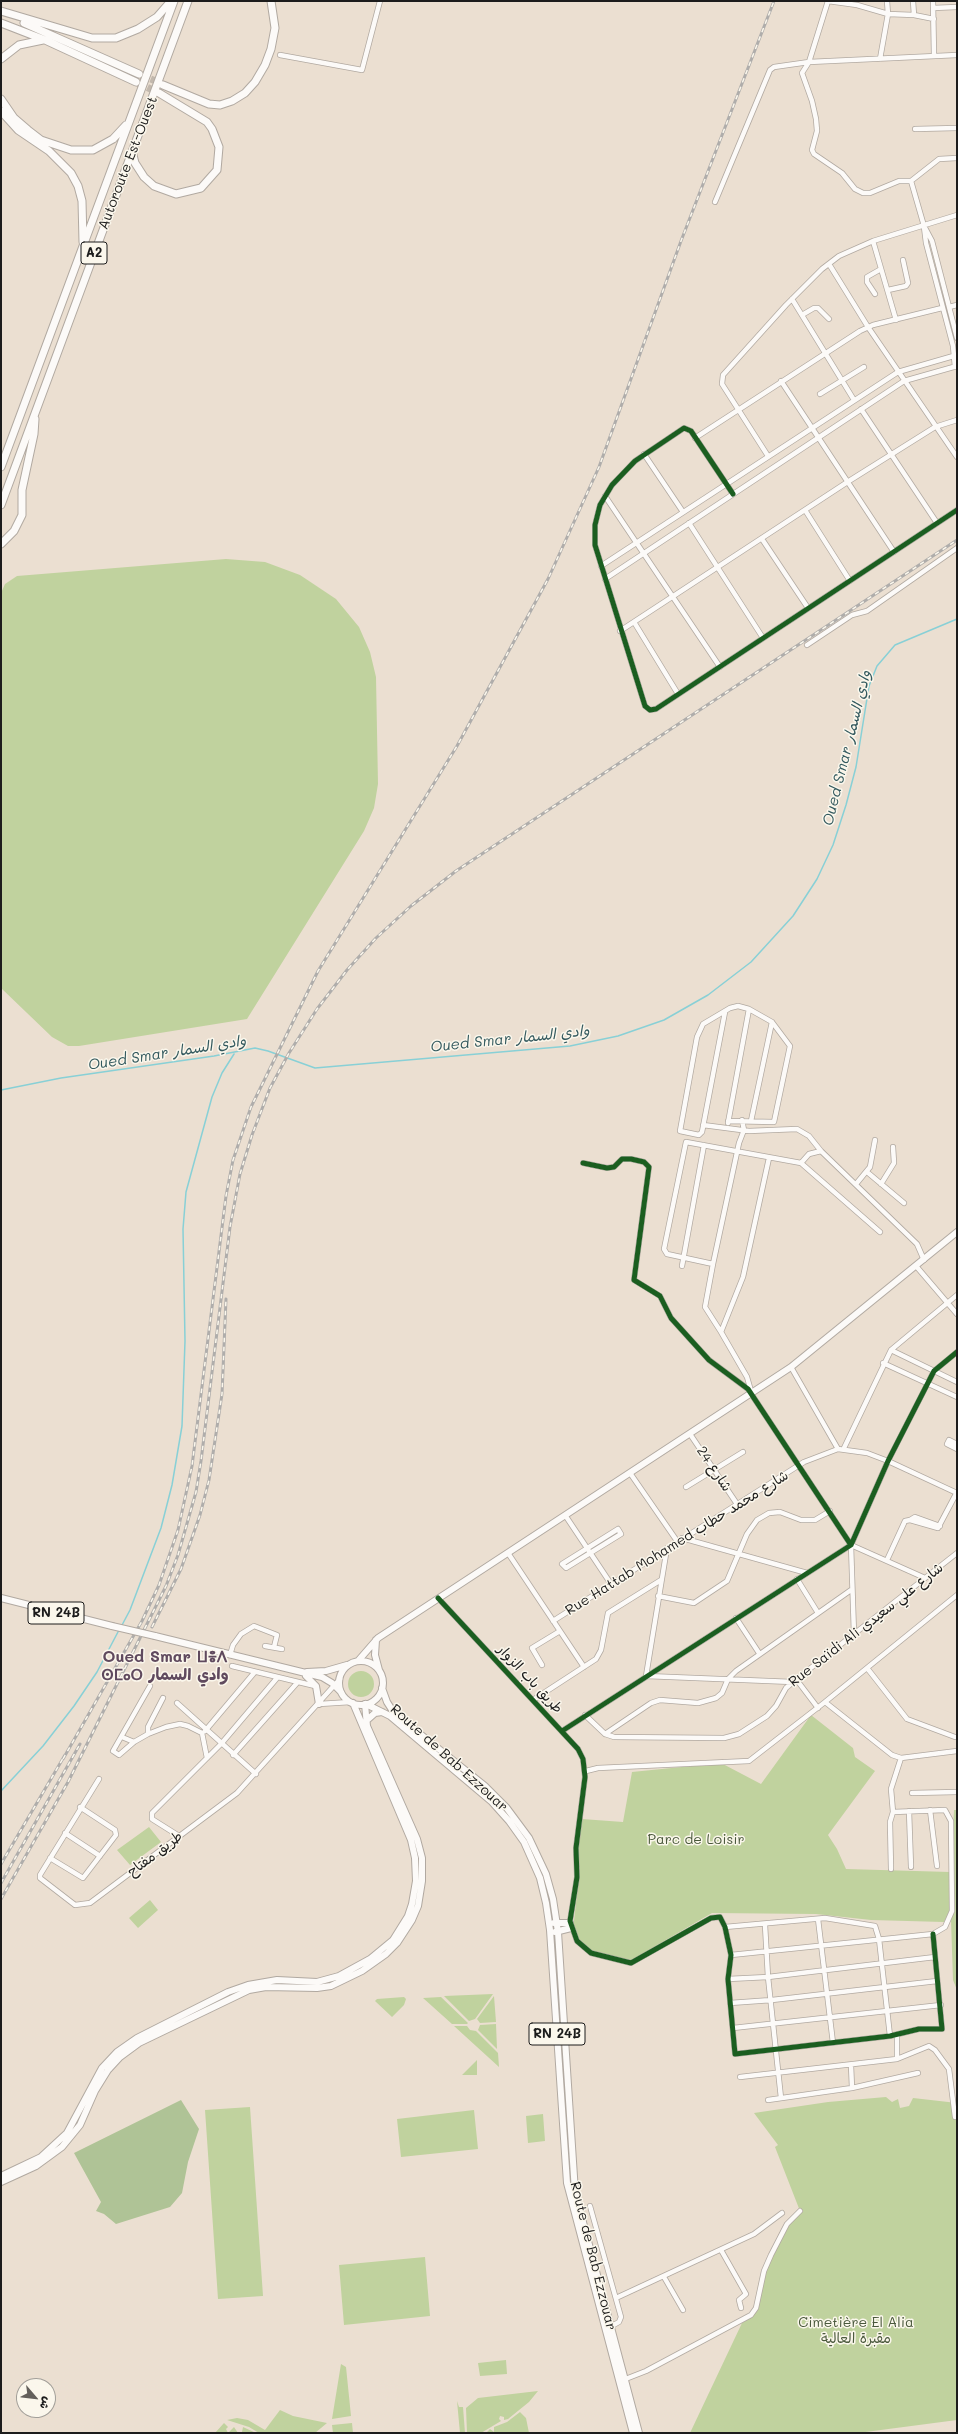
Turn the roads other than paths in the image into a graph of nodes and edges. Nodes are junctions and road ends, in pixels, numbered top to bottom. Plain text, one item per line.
1 (173, 1) edge
2 (188, 1) edge
3 (271, 1) edge
4 (380, 1) edge
5 (828, 1) edge
6 (887, 1) edge
7 (913, 1) edge
8 (933, 1) edge
9 (946, 1) edge
10 (857, 3) edge
11 (946, 7) junction
12 (957, 7) edge
13 (933, 8) junction
14 (1, 11) edge
15 (888, 14) junction
16 (914, 15) junction
17 (1, 16) edge
18 (934, 19) junction
19 (1, 23) edge
20 (45, 40) junction
21 (280, 55) dead end
22 (957, 55) edge
23 (934, 56) junction
24 (880, 59) junction
25 (1, 60) edge
26 (809, 62) junction
27 (139, 74) tunnel mouth
28 (136, 82) tunnel mouth
29 (163, 85) tunnel mouth
30 (159, 93) tunnel mouth
31 (1, 99) edge
32 (1, 111) edge
33 (130, 120) junction
34 (957, 128) edge
35 (915, 129) dead end
36 (132, 151) junction
37 (957, 158) edge
38 (911, 181) junction
39 (715, 202) dead end
40 (957, 216) edge
41 (924, 226) junction
42 (873, 241) junction
43 (83, 248) junction
44 (903, 260) dead end
45 (829, 264) junction
46 (881, 269) junction
47 (888, 290) junction
48 (875, 294) dead end
49 (792, 299) junction
50 (957, 305) edge
51 (949, 307) junction
52 (942, 308) junction
53 (802, 315) junction
54 (829, 319) dead end
55 (896, 320) junction
56 (868, 327) junction
57 (957, 338) edge
58 (825, 353) junction
59 (955, 355) edge
60 (864, 367) dead end
61 (956, 367) edge
62 (898, 372) junction
63 (842, 379) junction
64 (904, 381) junction
65 (781, 382) junction
66 (820, 394) dead end
67 (854, 400) junction
68 (861, 409) junction
69 (739, 410) junction
70 (34, 415) junction
71 (957, 420) edge
72 (936, 427) junction
73 (813, 428) junction
74 (820, 437) junction
75 (695, 438) junction
76 (644, 454) junction
77 (890, 454) junction
78 (768, 456) junction
79 (957, 457) edge
80 (1, 467) edge
81 (849, 481) junction
82 (726, 484) junction
83 (733, 494) junction
84 (605, 496) junction
85 (1, 505) edge
86 (805, 510) junction
87 (957, 510) edge
88 (683, 512) junction
89 (689, 523) junction
90 (937, 523) junction
91 (762, 539) junction
92 (637, 542) junction
93 (1, 544) edge
94 (957, 548) edge
95 (894, 552) junction
96 (644, 553) junction
97 (601, 566) junction
98 (718, 568) junction
99 (605, 579) junction
100 (850, 580) junction
101 (674, 596) junction
102 (808, 608) junction
103 (634, 622) junction
104 (620, 631) junction
105 (763, 638) junction
106 (807, 645) dead end
107 (720, 667) junction
108 (678, 694) junction
109 (749, 1009) junction
110 (725, 1012) junction
111 (772, 1022) junction
112 (742, 1120) junction
113 (728, 1121) junction
114 (751, 1121) junction
115 (703, 1125) junction
116 (727, 1128) junction
117 (744, 1130) junction
118 (875, 1140) dead end
119 (704, 1145) junction
120 (893, 1147) dead end
121 (821, 1151) junction
122 (738, 1152) junction
123 (769, 1158) junction
124 (583, 1163) dead end
125 (801, 1164) junction
126 (867, 1172) junction
127 (856, 1184) junction
128 (881, 1184) junction
129 (904, 1203) dead end
130 (880, 1232) dead end
131 (957, 1232) edge
132 (683, 1256) junction
133 (924, 1260) junction
134 (713, 1264) junction
135 (682, 1266) dead end
136 (916, 1266) junction
137 (957, 1295) edge
138 (948, 1303) junction
139 (957, 1314) edge
140 (721, 1332) junction
141 (891, 1350) junction
142 (957, 1352) edge
143 (884, 1362) junction
144 (791, 1368) junction
145 (934, 1371) junction
146 (957, 1382) edge
147 (928, 1383) junction
148 (751, 1393) junction
149 (957, 1397) edge
150 (690, 1434) junction
151 (957, 1444) edge
152 (841, 1449) junction
153 (957, 1449) edge
154 (743, 1452) dead end
155 (888, 1461) junction
156 (798, 1466) junction
157 (714, 1470) junction
158 (630, 1474) junction
159 (686, 1487) dead end
160 (957, 1493) edge
161 (737, 1504) junction
162 (830, 1511) junction
163 (566, 1515) junction
164 (682, 1538) junction
165 (677, 1541) junction
166 (851, 1545) junction
167 (588, 1548) junction
168 (667, 1548) junction
169 (591, 1552) junction
170 (508, 1553) junction
171 (957, 1553) edge
172 (739, 1554) junction
173 (887, 1560) junction
174 (807, 1573) junction
175 (925, 1578) junction
176 (797, 1579) junction
177 (661, 1580) junction
178 (611, 1584) junction
179 (851, 1590) junction
180 (957, 1595) edge
181 (658, 1596) junction
182 (1, 1598) edge
183 (438, 1598) junction
184 (818, 1613) junction
185 (736, 1618) junction
186 (553, 1621) junction
187 (560, 1631) junction
188 (854, 1634) junction
189 (376, 1640) junction
190 (265, 1646) dead end
191 (274, 1647) junction
192 (282, 1649) dead end
193 (759, 1653) junction
194 (230, 1655) junction
195 (355, 1662) junction
196 (542, 1665) dead end
197 (232, 1666) dead end
198 (584, 1667) junction
199 (867, 1668) junction
200 (379, 1671) junction
201 (300, 1672) junction
202 (254, 1673) junction
203 (646, 1676) junction
204 (277, 1678) junction
205 (340, 1679) junction
206 (728, 1679) junction
207 (794, 1680) junction
208 (297, 1683) junction
209 (334, 1685) junction
210 (150, 1686) dead end
211 (316, 1686) junction
212 (382, 1688) junction
213 (341, 1692) junction
214 (163, 1698) dead end
215 (533, 1700) junction
216 (825, 1702) junction
217 (177, 1703) dead end
218 (352, 1703) junction
219 (319, 1704) junction
220 (365, 1704) junction
221 (818, 1708) junction
222 (382, 1712) junction
223 (585, 1715) junction
224 (366, 1721) junction
225 (206, 1729) junction
226 (562, 1731) junction
227 (148, 1734) junction
228 (202, 1734) junction
229 (605, 1734) junction
230 (122, 1736) junction
231 (955, 1737) dead end
232 (134, 1742) junction
233 (221, 1744) junction
234 (957, 1751) edge
235 (233, 1755) junction
236 (207, 1758) junction
237 (901, 1758) junction
238 (586, 1771) junction
239 (256, 1774) junction
240 (476, 1778) junction
241 (98, 1779) dead end
242 (471, 1784) junction
243 (485, 1786) junction
244 (478, 1789) junction
245 (957, 1792) edge
246 (912, 1793) dead end
247 (80, 1808) junction
248 (930, 1810) junction
249 (909, 1811) junction
250 (893, 1812) junction
251 (65, 1833) junction
252 (179, 1836) junction
253 (100, 1856) junction
254 (50, 1858) junction
255 (937, 1866) dead end
256 (911, 1867) dead end
257 (891, 1869) dead end
258 (818, 1918) junction
259 (557, 1922) junction
260 (765, 1925) junction
261 (571, 1926) junction
262 (725, 1927) junction
263 (549, 1928) junction
264 (558, 1932) junction
265 (933, 1934) junction
266 (879, 1939) junction
267 (821, 1945) junction
268 (768, 1951) junction
269 (730, 1955) junction
270 (935, 1957) junction
271 (882, 1963) junction
272 (824, 1970) junction
273 (768, 1977) junction
274 (728, 1979) junction
275 (937, 1981) junction
276 (885, 1987) junction
277 (827, 1993) junction
278 (772, 2000) junction
279 (730, 2003) junction
280 (941, 2005) junction
281 (888, 2011) junction
282 (830, 2018) junction
283 (774, 2025) junction
284 (733, 2028) junction
285 (897, 2035) junction
286 (890, 2036) junction
287 (834, 2043) junction
288 (777, 2049) junction
289 (897, 2059) junction
290 (851, 2065) junction
291 (918, 2073) dead end
292 (780, 2074) junction
293 (740, 2077) dead end
294 (852, 2088) junction
295 (781, 2098) junction
296 (768, 2100) dead end
297 (955, 2117) dead end
298 (1, 2176) edge
299 (1, 2182) edge
300 (590, 2206) dead end
301 (800, 2211) dead end
302 (782, 2213) dead end
303 (721, 2250) junction
304 (664, 2277) junction
305 (616, 2298) junction
306 (741, 2308) dead end
307 (683, 2310) dead end
308 (610, 2327) junction
309 (622, 2380) junction
310 (632, 2419) junction
311 (633, 2433) edge
312 (640, 2433) edge

1 - 14 highway
1 - 33 highway, Autoroute Est-Ouest / A2
2 - 36 highway, Autoroute Est-Ouest / A2
3 - 29 highway
4 - 21 street
5 - 10 street
5 - 26 street
6 - 15 street
7 - 16 street
8 - 13 street
9 - 11 street
10 - 15 street
11 - 12 street
11 - 13 street
13 - 18 street
15 - 16 street
15 - 24 street
16 - 18 street
17 - 27 highway
18 - 23 street
19 - 20 highway
20 - 25 highway
20 - 28 highway
22 - 23 street
23 - 24 street
24 - 26 street
26 - 38 street
26 - 39 street
30 - 36 highway
31 - 33 highway
32 - 43 highway
33 - 43 highway, Autoroute Est-Ouest / A2
34 - 35 street
36 - 70 highway, Autoroute Est-Ouest / A2
37 - 38 street
38 - 41 street
40 - 41 street
41 - 42 street
41 - 51 street
41 - 52 street
42 - 45 street
42 - 46 street
43 - 80 highway, Autoroute Est-Ouest / A2
44 - 47 street
45 - 49 street
45 - 56 street
46 - 47 street
46 - 48 street
47 - 55 street
49 - 53 street
49 - 69 street
50 - 51 street
51 - 52 street
51 - 57 street
52 - 55 street
52 - 59 street
53 - 54 street
53 - 58 street
55 - 56 street
56 - 58 street
56 - 62 street
58 - 63 street
58 - 65 street
59 - 61 street
59 - 62 street
60 - 63 street
61 - 64 street
62 - 64 street
62 - 67 street
63 - 66 street
63 - 67 street
64 - 68 street
64 - 72 street
65 - 69 street
65 - 73 street
67 - 73 street
68 - 74 street
68 - 77 street
69 - 75 street
69 - 78 street
70 - 85 highway, Autoroute Est-Ouest / A2
70 - 93 highway
71 - 72 street
72 - 77 street
72 - 79 street
73 - 74 street
73 - 78 street
74 - 81 street
74 - 83 street
75 - 76 street
75 - 82 street
76 - 84 street
76 - 88 street
77 - 81 street
77 - 90 street
78 - 82 street
81 - 86 street
81 - 95 street
82 - 83 street
82 - 88 street
83 - 89 street
84 - 92 street
84 - 97 street
86 - 91 street
86 - 100 street
87 - 90 street
88 - 92 street
89 - 96 street
89 - 98 street
90 - 95 street
91 - 98 street
91 - 102 street
92 - 96 street
92 - 97 street
94 - 106 street
95 - 100 street
96 - 99 street
96 - 101 street
97 - 99 street
98 - 101 street
98 - 105 street
99 - 104 street
100 - 102 street
101 - 103 street
101 - 107 street
102 - 105 street
103 - 104 street
103 - 108 street
104 - 108 street
105 - 107 street
107 - 108 street
109 - 110 street
109 - 111 street
109 - 113 street
110 - 115 street
110 - 115 street
111 - 114 street
111 - 114 street
112 - 113 street
112 - 114 street
112 - 117 street
113 - 116 street
115 - 116 street
116 - 117 street
117 - 121 street
117 - 122 street
118 - 126 street
119 - 122 street
119 - 132 street
119 - 132 street
120 - 128 street
121 - 125 street
121 - 127 street
122 - 123 street
122 - 134 street
123 - 125 street
123 - 140 street
124 - 148 street
125 - 130 street
126 - 127 street
126 - 128 street
127 - 133 street
128 - 129 street
131 - 133 main road
132 - 134 street
132 - 135 street
133 - 136 main road
134 - 140 street
136 - 138 street
136 - 144 main road
137 - 138 street
138 - 139 street
138 - 141 street
140 - 148 street
141 - 143 street
141 - 145 street
142 - 145 street
143 - 147 street
143 - 152 street
144 - 148 main road
144 - 152 street
145 - 146 street
145 - 147 street
147 - 149 street
147 - 155 street
148 - 150 main road
148 - 156 street
150 - 157 street, شارع 24
150 - 158 main road
151 - 153 street
152 - 155 street
152 - 156 street, Rue Hattab Mohamed شارع محمد حطاب
154 - 157 street
155 - 160 street
155 - 166 street
156 - 161 street, Rue Hattab Mohamed شارع محمد حطاب
156 - 162 street
157 - 159 street
157 - 161 street, شارع 24
158 - 163 main road
158 - 165 street
160 - 173 street
161 - 164 street, Rue Hattab Mohamed شارع محمد حطاب
162 - 166 street
162 - 172 street
163 - 167 street
163 - 170 main road
164 - 165 street, Rue Hattab Mohamed شارع محمد حطاب
164 - 172 street
165 - 168 street, Rue Hattab Mohamed شارع محمد حطاب
166 - 173 street
166 - 174 street
166 - 179 street
167 - 169 street
167 - 169 street
167 - 169 street
168 - 177 street
168 - 178 street, Rue Hattab Mohamed شارع محمد حطاب
169 - 178 street
170 - 183 main road
170 - 186 street
171 - 175 street, Rue Saïdi Ali شارع علي سعيدي
172 - 174 street
172 - 181 street
173 - 175 street
174 - 176 street
175 - 188 street, Rue Saïdi Ali شارع علي سعيدي
176 - 184 street
176 - 185 street
177 - 181 street
177 - 198 street
178 - 186 street, Rue Hattab Mohamed شارع محمد حطاب
179 - 184 street
179 - 188 street
180 - 199 street
181 - 203 street
182 - 194 main road, RN 24B, bridge
183 - 189 main road
183 - 215 street, طريق باب الزوار
184 - 193 street
185 - 193 street
185 - 203 street
186 - 187 street
187 - 196 street
187 - 198 street
188 - 207 street, Rue Saïdi Ali شارع علي سعيدي
189 - 195 main road
189 - 200 main road
190 - 191 street
191 - 192 street
191 - 194 street
193 - 206 street
194 - 201 main road
195 - 200 main road
195 - 201 main road
195 - 205 main road
197 - 202 street
198 - 215 street
199 - 216 street
199 - 231 street
200 - 212 main road
201 - 209 main road
201 - 211 main road
202 - 204 street
202 - 225 street
203 - 206 street
203 - 223 street
204 - 208 street
204 - 233 street
205 - 209 street, طريق مفتاح
205 - 213 main road
206 - 207 street
206 - 229 street
207 - 221 street
207 - 229 street, Rue Saïdi Ali شارع علي سعيدي
208 - 211 street
208 - 235 street
209 - 213 main road
209 - 219 street, طريق مفتاح
210 - 230 street
211 - 219 main road
212 - 220 main road
212 - 240 main road, Route de Bab Ezzouar
213 - 218 main road
214 - 227 street
215 - 226 street, طريق باب الزوار
216 - 221 street
216 - 237 street
217 - 225 street
218 - 219 street
218 - 220 main road
218 - 298 main road
219 - 239 street, طريق مفتاح
220 - 222 main road, Route de Bab Ezzouar / RN 24B
220 - 224 main road
221 - 238 street
222 - 224 main road
222 - 242 main road, Route de Bab Ezzouar / RN 24B
223 - 226 street
223 - 229 street
224 - 299 main road
225 - 228 street
225 - 233 street
226 - 238 street, طريق باب الزوار
227 - 228 street
227 - 232 street
228 - 236 street
230 - 232 street
230 - 232 street
233 - 235 street
233 - 236 street
234 - 237 street
235 - 239 street
236 - 252 street
237 - 250 street
238 - 261 street, طريق باب الزوار
239 - 252 street, طريق مفتاح
240 - 242 main road
240 - 243 main road, Route de Bab Ezzouar
241 - 247 street, طريق مفتاح
242 - 244 main road, Route de Bab Ezzouar / RN 24B
243 - 244 main road
243 - 259 main road, Route de Bab Ezzouar
244 - 263 main road, Route de Bab Ezzouar / RN 24B
245 - 246 street
247 - 251 street, طريق مفتاح
247 - 253 street
248 - 249 street
248 - 255 street
248 - 265 street
249 - 250 street
249 - 256 street
250 - 257 street
251 - 253 street
251 - 254 street, طريق مفتاح
252 - 254 street, طريق مفتاح
253 - 254 street
258 - 260 street
258 - 266 street
258 - 267 street
259 - 261 main road
259 - 263 main road
259 - 264 main road, Route de Bab Ezzouar
260 - 262 street
260 - 268 street
261 - 262 street
261 - 264 main road
262 - 269 street
263 - 264 main road
263 - 309 main road, Route de Bab Ezzouar / RN 24B
264 - 308 main road, Route de Bab Ezzouar
265 - 266 street
265 - 270 street
266 - 267 street
266 - 271 street
267 - 268 street
267 - 272 street
268 - 269 street
268 - 273 street
269 - 274 street
270 - 271 street
270 - 275 street
271 - 272 street
271 - 276 street
272 - 273 street
272 - 277 street
273 - 274 street
273 - 278 street
274 - 279 street
275 - 276 street
275 - 280 street
276 - 277 street
276 - 281 street
277 - 278 street
277 - 282 street
278 - 279 street
278 - 283 street
279 - 284 street
280 - 281 street
280 - 285 street
281 - 282 street
281 - 286 street
282 - 283 street
282 - 287 street
283 - 284 street
283 - 288 street
284 - 288 street
285 - 286 street
285 - 289 street
286 - 287 street
287 - 288 street
288 - 292 street
289 - 290 street
289 - 297 street
290 - 292 street
290 - 294 street
291 - 294 street
292 - 293 street
292 - 295 street
294 - 295 street
295 - 296 street
300 - 305 street
301 - 309 street
302 - 303 street
303 - 304 street
303 - 306 street
304 - 305 street
304 - 307 street
305 - 308 street
308 - 309 main road, Route de Bab Ezzouar
309 - 310 main road, Route de Bab Ezzouar / RN 24B
310 - 311 main road, Route de Bab Ezzouar / RN 24B
310 - 312 main road, Route de Bab Ezzouar

